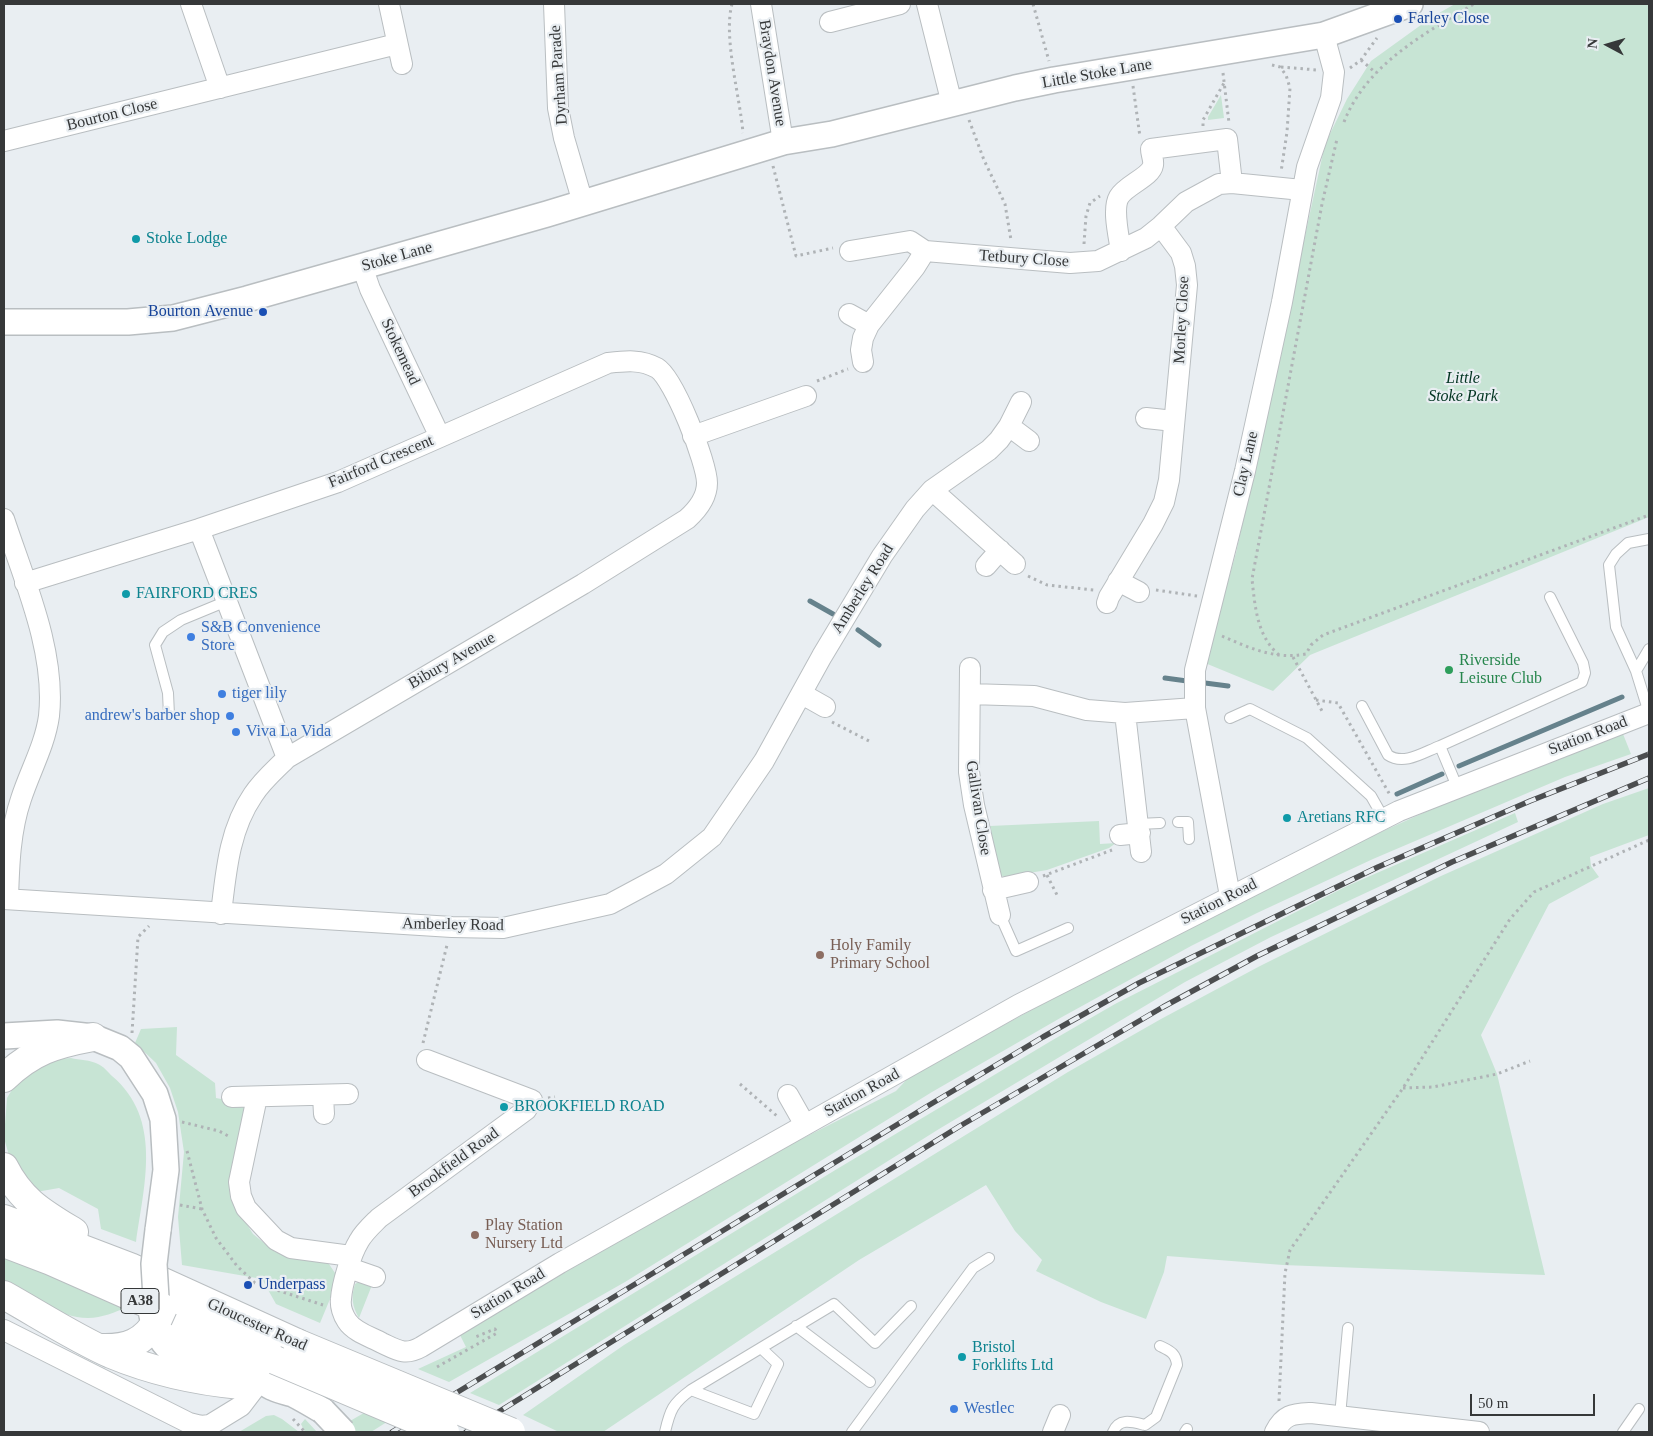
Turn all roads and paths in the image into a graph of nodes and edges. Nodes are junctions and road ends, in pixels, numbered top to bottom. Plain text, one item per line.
1 (191, 4) edge
2 (389, 4) edge
3 (554, 4) edge
4 (732, 4) edge
5 (761, 4) edge
6 (900, 4) edge
7 (927, 4) edge
8 (1033, 4) edge
9 (1410, 4) edge
10 (1474, 4) edge
11 (1382, 14) junction
12 (830, 22) dead end
13 (1324, 35) junction
14 (397, 44) junction
15 (1220, 52) junction
16 (1362, 60) junction
17 (1266, 63) dead end
18 (402, 64) dead end
19 (1280, 67) junction
20 (1131, 68) junction
21 (1334, 72) junction
22 (1376, 73) junction
23 (1054, 80) junction
24 (1224, 82) junction
25 (220, 88) junction
26 (958, 102) junction
27 (1342, 127) dead end
28 (1338, 135) dead end
29 (1227, 139) junction
30 (4, 141) edge
31 (1205, 142) junction
32 (1151, 149) junction
33 (777, 152) junction
34 (744, 154) junction
35 (1232, 183) junction
36 (1279, 187) junction
37 (1126, 188) junction
38 (1302, 190) junction
39 (584, 203) junction
40 (1161, 226) junction
41 (850, 251) joint
42 (926, 251) junction
43 (1121, 251) junction
44 (1013, 258) junction
45 (1082, 262) junction
46 (362, 266) junction
47 (848, 314) dead end
48 (4, 322) edge
49 (869, 325) junction
50 (863, 362) joint
51 (806, 396) joint
52 (1021, 402) dead end
53 (1146, 418) dead end
54 (1174, 421) junction
55 (1009, 426) junction
56 (693, 436) junction
57 (440, 437) junction
58 (1029, 441) dead end
59 (932, 490) junction
60 (1649, 516) edge
61 (4, 519) edge
62 (198, 529) junction
63 (1649, 539) edge
64 (1000, 550) junction
65 (1015, 564) joint
66 (986, 566) dead end
67 (25, 583) junction
68 (1113, 592) junction
69 (1139, 592) joint
70 (1195, 596) dead end
71 (1550, 597) dead end
72 (226, 601) junction
73 (1205, 628) junction
74 (1649, 648) edge
75 (1279, 656) junction
76 (1293, 657) junction
77 (970, 668) dead end
78 (1636, 671) junction
79 (802, 694) junction
80 (970, 694) junction
81 (1316, 700) junction
82 (1362, 706) dead end
83 (825, 707) dead end
84 (1195, 708) junction
85 (1322, 711) dead end
86 (1125, 713) junction
87 (1649, 713) edge
88 (169, 715) dead end
89 (1230, 718) dead end
90 (1440, 746) junction
91 (287, 758) junction
92 (1458, 789) junction
93 (1392, 815) junction
94 (1178, 822) dead end
95 (1160, 823) dead end
96 (1135, 836) junction
97 (1189, 839) dead end
98 (1649, 840) edge
99 (1047, 875) junction
100 (1028, 882) joint
101 (993, 890) junction
102 (1057, 895) dead end
103 (1230, 896) junction
104 (6, 899) edge
105 (165, 910) junction
106 (221, 914) junction
107 (1000, 915) joint
108 (452, 927) junction
109 (1068, 928) dead end
110 (37, 1035) junction
111 (4, 1036) edge
112 (132, 1036) dead end
113 (93, 1037) junction
114 (4, 1051) edge
115 (427, 1060) joint
116 (1530, 1061) dead end
117 (4, 1078) edge
118 (740, 1084) dead end
119 (1404, 1088) junction
120 (348, 1094) dead end
121 (256, 1096) junction
122 (232, 1097) dead end
123 (797, 1111) junction
124 (181, 1130) dead end
125 (186, 1148) dead end
126 (244, 1150) junction
127 (4, 1167) edge
128 (175, 1204) dead end
129 (202, 1209) junction
130 (4, 1219) edge
131 (4, 1243) edge
132 (989, 1258) dead end
133 (350, 1262) junction
134 (130, 1267) junction
135 (375, 1277) dead end
136 (4, 1295) edge
137 (911, 1306) dead end
138 (343, 1312) junction
139 (159, 1314) junction
140 (796, 1326) junction
141 (1348, 1328) dead end
142 (4, 1330) edge
143 (470, 1339) dead end
144 (1160, 1346) dead end
145 (100, 1348) junction
146 (761, 1348) junction
147 (437, 1367) dead end
148 (870, 1382) dead end
149 (242, 1384) junction
150 (691, 1390) junction
151 (1639, 1409) dead end
152 (226, 1414) junction
153 (1340, 1416) junction
154 (1278, 1426) edge
155 (343, 1432) edge
156 (445, 1432) edge
157 (511, 1432) edge
158 (665, 1432) edge
159 (852, 1432) edge
160 (1112, 1432) edge
161 (1479, 1432) edge
162 (1623, 1432) edge

1 - 25 street
2 - 14 street
3 - 39 street, Dyrham Parade
4 - 34 path
5 - 33 street, Braydon Avenue
6 - 12 street
7 - 26 street
8 - 23 path
9 - 11 street, Little Stoke Lane
10 - 22 path
11 - 13 street, Little Stoke Lane
11 - 16 path
13 - 15 street, Little Stoke Lane
13 - 21 street, Clay Lane
14 - 18 street
14 - 25 street, Bourton Close
15 - 20 street, Little Stoke Lane
15 - 24 path
16 - 21 path
16 - 22 path
17 - 19 path
19 - 21 path
19 - 36 path
20 - 23 street, Little Stoke Lane
20 - 32 path
21 - 38 street, Clay Lane
22 - 27 path
23 - 26 street, Little Stoke Lane
24 - 29 path
24 - 31 path
25 - 30 street, Bourton Close
26 - 33 street, Little Stoke Lane
26 - 44 path
28 - 75 path
29 - 31 street
29 - 35 street
31 - 32 street
32 - 37 street
33 - 34 street, Stoke Lane
33 - 41 path
34 - 39 street, Stoke Lane
35 - 36 street, Tetbury Close
35 - 40 street, Tetbury Close
36 - 38 street, Tetbury Close
37 - 43 street
37 - 45 path
38 - 73 street, Clay Lane
39 - 46 street, Stoke Lane
40 - 43 street, Tetbury Close
40 - 54 street, Morley Close
41 - 42 street, Tetbury Close
42 - 44 street, Tetbury Close
42 - 49 street
43 - 45 street, Tetbury Close
44 - 45 street, Tetbury Close
46 - 48 street, Stoke Lane
46 - 57 street, Stokemead
47 - 49 street
49 - 50 street
50 - 51 path
51 - 56 street
52 - 55 street, Amberley Road
53 - 54 street
54 - 68 street, Morley Close
55 - 58 street
55 - 59 street, Amberley Road
56 - 57 street, Fairford Crescent
56 - 91 street, Bibury Avenue
57 - 62 street, Fairford Crescent
59 - 64 street
59 - 79 street, Amberley Road
60 - 76 path
61 - 67 street
62 - 67 street, Fairford Crescent
62 - 72 street
63 - 78 lane
64 - 65 street
64 - 66 street
65 - 68 path
67 - 104 street
68 - 69 street
69 - 70 path
71 - 90 lane
72 - 88 lane
72 - 91 street
73 - 75 path
73 - 84 street, Clay Lane
74 - 78 lane
75 - 76 path
76 - 81 path
77 - 80 street, Gallivan Close
78 - 87 lane
79 - 83 street
79 - 108 street, Amberley Road
80 - 86 street
80 - 101 street, Gallivan Close
81 - 85 path
81 - 93 path
82 - 90 lane
84 - 86 street
84 - 103 street, Clay Lane
86 - 96 street
87 - 92 street, Station Road
89 - 93 lane
90 - 92 lane
91 - 106 street, Bibury Avenue
92 - 93 street, Station Road
93 - 103 street, Station Road
94 - 97 lane
95 - 96 lane
96 - 99 path
98 - 119 path
99 - 100 path
99 - 102 path
100 - 101 street
101 - 107 street, Gallivan Close
103 - 123 street, Station Road
104 - 105 street, Amberley Road
105 - 106 street, Amberley Road
105 - 112 path
106 - 108 street, Amberley Road
107 - 109 lane
108 - 115 path
110 - 111 street
110 - 113 street
110 - 114 street
113 - 117 main road
113 - 139 street, bridge
115 - 133 street, Brookfield Road
116 - 119 path
118 - 123 path
119 - 154 path
120 - 121 street
121 - 122 street
121 - 126 street
123 - 138 street, Station Road
124 - 126 path
125 - 129 path
126 - 133 street
127 - 134 main road
128 - 129 path
129 - 138 path
130 - 134 main road, Gloucester Road / A38
131 - 156 main road, Gloucester Road / A38, bridge
132 - 159 lane
133 - 135 street
133 - 138 street, Brookfield Road
134 - 157 main road, Gloucester Road / A38, bridge
136 - 145 main road
137 - 140 lane
139 - 145 main road
139 - 149 street
139 - 149 street
140 - 146 lane
140 - 148 lane
141 - 153 lane
142 - 152 street
143 - 147 path
144 - 160 lane
145 - 149 main road
146 - 150 lane
146 - 150 lane
149 - 152 street
149 - 152 street
149 - 155 street, bridge
150 - 158 lane
151 - 162 lane
153 - 154 street
153 - 161 street

